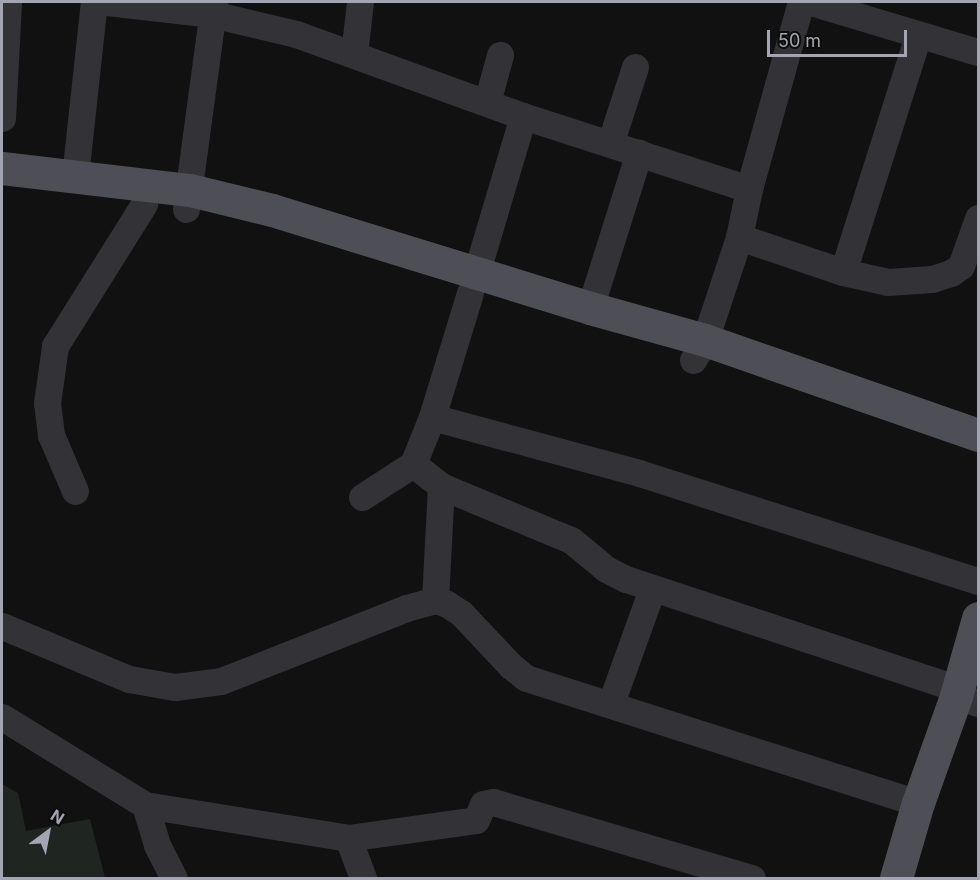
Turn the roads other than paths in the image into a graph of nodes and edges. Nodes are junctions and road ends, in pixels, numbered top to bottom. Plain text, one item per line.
1 (8, 2) edge
2 (94, 2) edge
3 (107, 2) edge
4 (360, 2) edge
5 (801, 2) edge
6 (811, 2) edge
7 (213, 8) edge
8 (918, 34) junction
9 (978, 52) edge
10 (354, 54) junction
11 (500, 55) dead end
12 (635, 67) dead end
13 (488, 102) junction
14 (523, 116) junction
15 (2, 118) edge
16 (610, 144) junction
17 (639, 153) junction
18 (2, 168) edge
19 (75, 176) junction
20 (2, 189) edge
21 (749, 189) junction
22 (188, 199) junction
23 (144, 204) junction
24 (978, 218) edge
25 (739, 237) junction
26 (843, 272) junction
27 (473, 283) junction
28 (590, 308) junction
29 (699, 350) junction
30 (432, 417) junction
31 (978, 435) edge
32 (978, 454) edge
33 (412, 464) junction
34 (441, 486) junction
35 (75, 491) dead end
36 (362, 497) dead end
37 (978, 581) edge
38 (652, 589) junction
39 (435, 600) junction
40 (978, 618) edge
41 (2, 626) edge
42 (964, 696) edge
43 (611, 703) junction
44 (2, 717) edge
45 (918, 803) junction
46 (145, 805) junction
47 (348, 838) junction
48 (174, 879) edge
49 (363, 879) edge
50 (752, 879) edge
51 (896, 879) edge

1 - 15 street
2 - 19 street
3 - 7 street
4 - 10 street
5 - 21 street
6 - 8 street
7 - 10 street
7 - 22 street
8 - 9 street
8 - 26 street
10 - 13 street
11 - 13 street
12 - 16 street
13 - 14 street
14 - 16 street
14 - 27 street
16 - 17 street
17 - 21 street
17 - 28 street
18 - 19 main road
19 - 22 main road
20 - 23 main road
21 - 25 street
22 - 23 main road
22 - 27 main road
23 - 35 street
24 - 26 street
25 - 26 street
25 - 29 street
27 - 28 main road
27 - 29 main road
27 - 30 street
28 - 29 main road
29 - 31 main road
29 - 32 main road
30 - 33 street
30 - 37 street
33 - 34 street
33 - 36 street
34 - 38 street
34 - 39 street
38 - 42 street
38 - 43 street
39 - 41 street
39 - 43 street
40 - 42 main road
42 - 45 main road
43 - 45 street
44 - 46 street
45 - 51 main road
46 - 47 street
46 - 48 street
47 - 49 street
47 - 50 street

